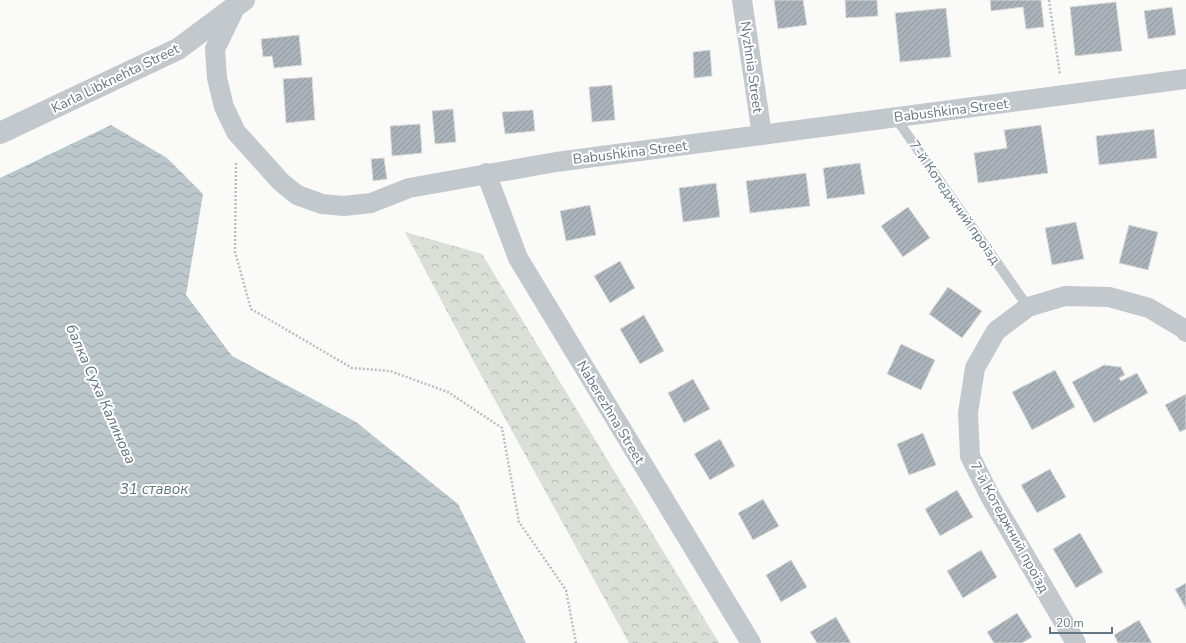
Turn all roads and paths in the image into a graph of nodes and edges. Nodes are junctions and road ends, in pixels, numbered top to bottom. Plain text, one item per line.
1 (742, 0) edge
2 (1049, 0) edge
3 (240, 4) edge
4 (1186, 80) edge
5 (1063, 96) junction
6 (895, 117) junction
7 (236, 132) junction
8 (0, 133) edge
9 (762, 135) junction
10 (486, 173) junction
11 (1028, 306) junction
12 (1186, 332) edge
13 (576, 643) edge
14 (751, 643) edge
15 (1076, 643) edge

1 - 9 street, Nyzhnia Street
2 - 5 path
3 - 7 street, Babushkina Street
3 - 8 street, Karla Libknehta Street
4 - 5 street, Babushkina Street
5 - 6 street, Babushkina Street
6 - 9 street, Babushkina Street
6 - 11 lane, 7-й Котеджний проїзд
7 - 10 street, Babushkina Street
7 - 13 path
9 - 10 street, Babushkina Street
10 - 14 street, Naberezhna Street
11 - 12 street, 7-й Котеджний проїзд
11 - 15 street, 7-й Котеджний проїзд

